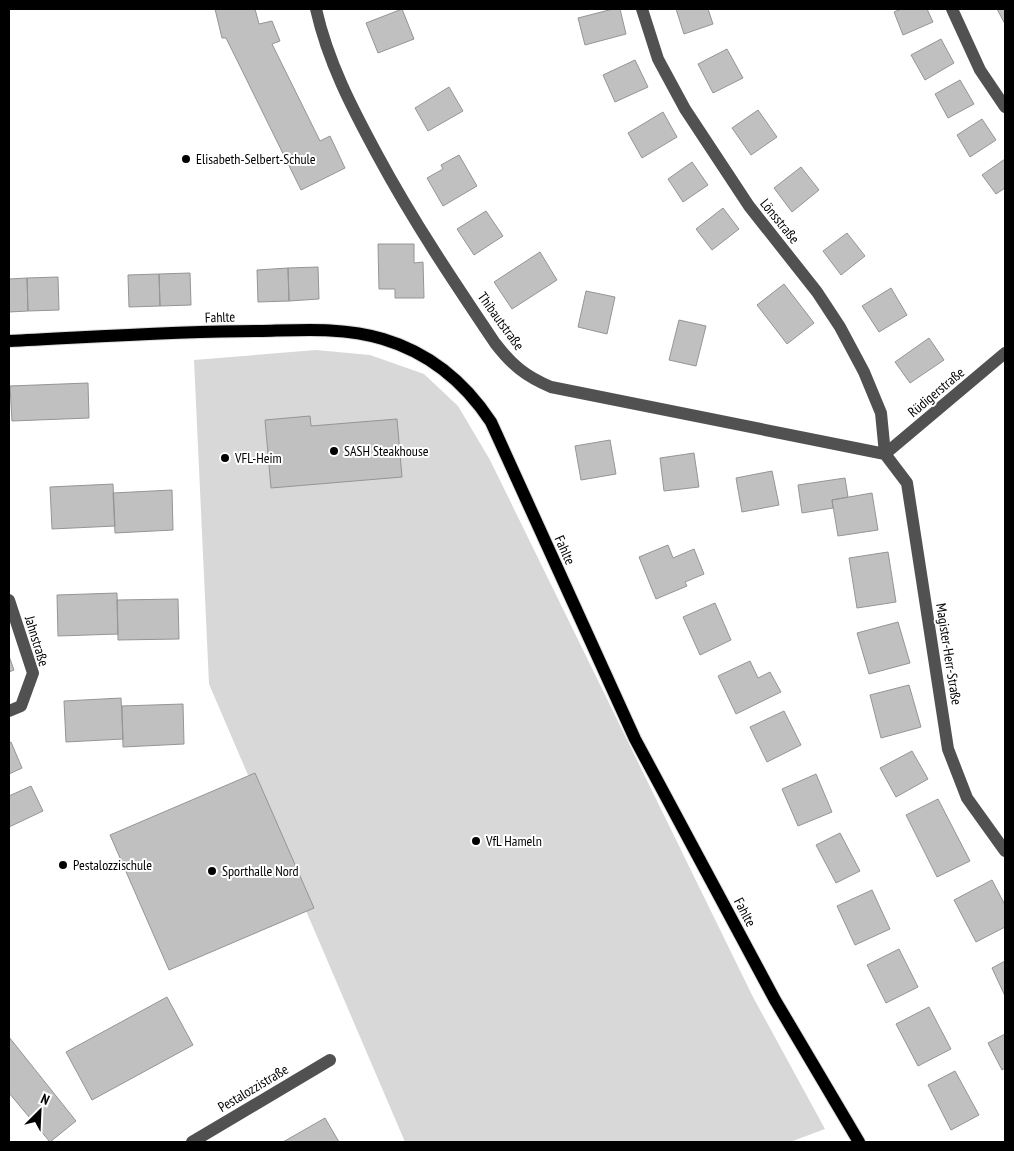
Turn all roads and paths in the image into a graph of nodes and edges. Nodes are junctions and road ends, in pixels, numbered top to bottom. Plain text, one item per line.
1 (316, 9) edge
2 (642, 9) edge
3 (952, 9) edge
4 (1005, 107) edge
5 (9, 341) edge
6 (1005, 353) edge
7 (885, 454) junction
8 (9, 600) edge
9 (9, 710) edge
10 (1005, 850) edge
11 (330, 1060) dead end
12 (197, 1141) edge
13 (859, 1142) edge

1 - 7 street, Thibautstraße
2 - 7 street, Lönsstraße
3 - 4 street
5 - 13 main road, Fahlte
6 - 7 street, Rüdigerstraße
7 - 10 street, Magister-Herr-Straße
8 - 9 street, Jahnstraße
11 - 12 street, Pestalozzistraße

